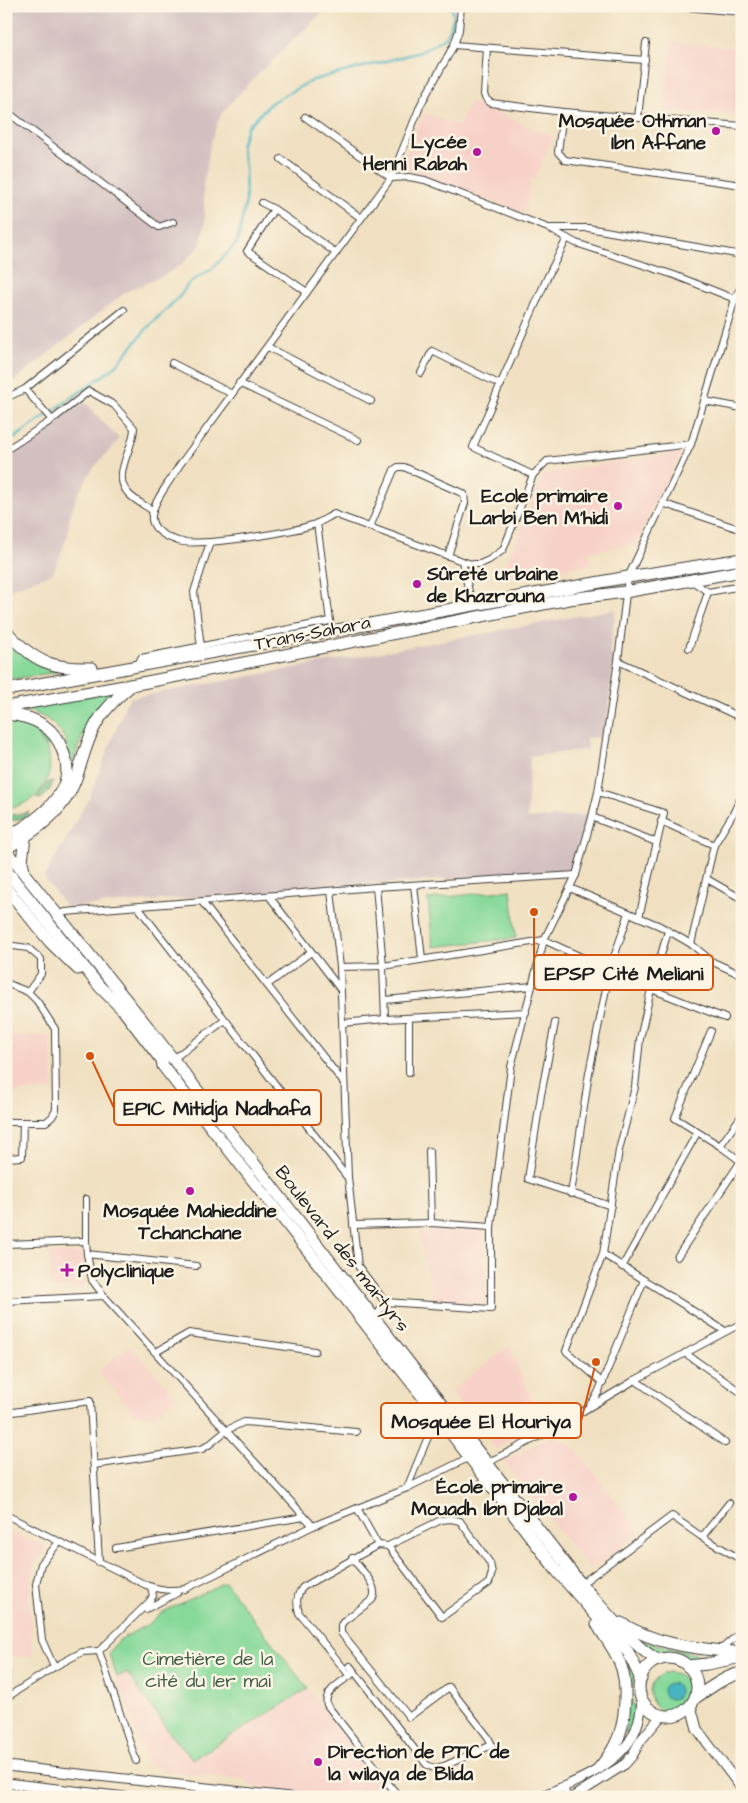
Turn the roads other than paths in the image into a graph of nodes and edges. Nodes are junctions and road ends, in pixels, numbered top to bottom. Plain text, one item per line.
1 (461, 6) edge
2 (673, 6) edge
3 (742, 12) edge
4 (646, 44) dead end
5 (454, 45) junction
6 (487, 48) junction
7 (645, 60) junction
8 (6, 111) edge
9 (564, 112) junction
10 (305, 117) dead end
11 (638, 118) junction
12 (742, 126) edge
13 (281, 159) dead end
14 (391, 178) junction
15 (742, 186) edge
16 (262, 203) dead end
17 (274, 209) junction
18 (361, 218) junction
19 (174, 222) dead end
20 (548, 228) junction
21 (567, 238) junction
22 (336, 253) junction
23 (742, 255) edge
24 (742, 284) edge
25 (307, 292) junction
26 (735, 299) junction
27 (124, 310) dead end
28 (268, 347) junction
29 (172, 363) dead end
30 (422, 373) dead end
31 (239, 383) junction
32 (501, 385) junction
33 (25, 388) junction
34 (232, 394) junction
35 (6, 398) edge
36 (371, 401) dead end
37 (705, 401) junction
38 (742, 408) edge
39 (52, 420) junction
40 (358, 440) dead end
41 (691, 444) junction
42 (6, 450) edge
43 (533, 475) junction
44 (662, 503) junction
45 (153, 511) junction
46 (317, 523) junction
47 (370, 527) junction
48 (742, 530) edge
49 (210, 542) junction
50 (448, 556) junction
51 (742, 559) edge
52 (462, 561) junction
53 (742, 572) edge
54 (628, 577) junction
55 (691, 580) junction
56 (742, 586) edge
57 (626, 592) junction
58 (708, 592) junction
59 (472, 605) junction
60 (6, 631) edge
61 (201, 646) junction
62 (689, 648) dead end
63 (618, 661) junction
64 (135, 666) junction
65 (133, 684) junction
66 (6, 690) edge
67 (6, 707) edge
68 (6, 714) edge
69 (742, 718) edge
70 (598, 792) junction
71 (742, 795) edge
72 (592, 817) junction
73 (661, 821) junction
74 (6, 832) edge
75 (21, 834) junction
76 (6, 840) edge
77 (656, 842) junction
78 (714, 845) junction
79 (6, 850) edge
80 (6, 870) edge
81 (24, 872) junction
82 (576, 875) junction
83 (707, 880) junction
84 (414, 884) junction
85 (376, 887) junction
86 (6, 888) edge
87 (570, 888) junction
88 (331, 891) junction
89 (269, 896) junction
90 (742, 899) edge
91 (202, 902) junction
92 (138, 907) junction
93 (629, 913) junction
94 (58, 915) junction
95 (639, 917) junction
96 (668, 931) junction
97 (544, 940) junction
98 (691, 944) junction
99 (6, 945) edge
100 (311, 952) junction
101 (422, 959) junction
102 (383, 966) junction
103 (340, 967) junction
104 (610, 969) junction
105 (735, 972) dead end
106 (6, 983) edge
107 (267, 985) junction
108 (532, 986) junction
109 (100, 987) junction
110 (340, 989) junction
111 (651, 989) junction
112 (28, 992) junction
113 (385, 1000) junction
114 (526, 1012) junction
115 (409, 1018) junction
116 (725, 1018) dead end
117 (386, 1019) junction
118 (225, 1020) junction
119 (555, 1023) dead end
120 (343, 1024) junction
121 (711, 1031) dead end
122 (173, 1059) junction
123 (409, 1072) dead end
124 (343, 1082) junction
125 (742, 1115) edge
126 (6, 1122) edge
127 (23, 1122) junction
128 (697, 1133) junction
129 (720, 1146) junction
130 (429, 1151) dead end
131 (6, 1158) edge
132 (741, 1161) edge
133 (348, 1178) junction
134 (571, 1194) junction
135 (86, 1199) dead end
136 (611, 1206) junction
137 (431, 1223) junction
138 (353, 1225) junction
139 (492, 1227) junction
140 (86, 1241) junction
141 (6, 1244) edge
142 (87, 1254) junction
143 (603, 1254) junction
144 (677, 1257) dead end
145 (196, 1266) dead end
146 (622, 1267) junction
147 (644, 1280) junction
148 (104, 1296) junction
149 (6, 1301) edge
150 (385, 1302) junction
151 (371, 1322) junction
152 (742, 1323) edge
153 (725, 1331) junction
154 (315, 1351) dead end
155 (156, 1352) junction
156 (685, 1353) junction
157 (635, 1380) junction
158 (603, 1383) junction
159 (742, 1393) edge
160 (586, 1409) junction
161 (6, 1413) edge
162 (437, 1415) junction
163 (226, 1430) junction
164 (356, 1432) dead end
165 (725, 1442) dead end
166 (470, 1457) junction
167 (487, 1463) junction
168 (94, 1465) junction
169 (408, 1488) junction
170 (729, 1503) dead end
171 (357, 1508) junction
172 (6, 1515) edge
173 (304, 1517) junction
174 (313, 1526) junction
175 (702, 1537) junction
176 (59, 1542) junction
177 (378, 1545) junction
178 (388, 1546) junction
179 (116, 1548) dead end
180 (352, 1558) junction
181 (742, 1560) edge
182 (99, 1562) junction
183 (581, 1584) junction
184 (151, 1587) junction
185 (185, 1589) junction
186 (592, 1611) junction
187 (139, 1614) junction
188 (612, 1617) junction
189 (742, 1631) edge
190 (720, 1650) junction
191 (99, 1651) junction
192 (742, 1653) edge
193 (362, 1657) junction
194 (742, 1658) edge
195 (659, 1660) junction
196 (692, 1666) junction
197 (54, 1667) junction
198 (350, 1671) junction
199 (742, 1673) edge
200 (641, 1679) junction
201 (6, 1698) edge
202 (642, 1700) junction
203 (693, 1702) junction
204 (662, 1716) junction
205 (136, 1761) dead end
206 (6, 1766) edge
207 (599, 1768) junction
208 (6, 1783) edge
209 (564, 1786) junction
210 (742, 1788) edge
211 (125, 1797) edge
212 (289, 1797) edge
213 (398, 1797) edge
214 (538, 1797) edge
215 (567, 1797) edge
216 (573, 1797) edge

1 - 5 street
2 - 3 street
4 - 7 street
5 - 6 street
5 - 14 street
6 - 7 street
6 - 9 street
7 - 11 street
8 - 19 street
9 - 11 street
9 - 15 street
10 - 14 street
11 - 12 street
13 - 18 street
14 - 18 street
14 - 20 street
16 - 17 street
17 - 22 street
17 - 25 street
18 - 22 street
20 - 21 street
20 - 23 street
21 - 26 street
21 - 32 street
22 - 25 street
24 - 26 street
25 - 28 street
26 - 37 street
27 - 33 street
28 - 31 street
28 - 36 street
29 - 34 street
30 - 32 street
31 - 34 street
31 - 40 street
32 - 43 street
33 - 35 street
33 - 39 street
34 - 45 street
37 - 38 street
37 - 41 street
39 - 42 street
39 - 45 street
41 - 43 street
41 - 44 street
43 - 52 street
44 - 48 street
44 - 54 street
45 - 49 street
46 - 47 street
46 - 49 street
46 - 61 street
47 - 50 street
47 - 50 street
49 - 61 street
50 - 52 street
51 - 54 highway
52 - 59 street
53 - 55 highway, Trans-Sahara
54 - 57 street
54 - 59 highway
55 - 57 highway, Trans-Sahara
55 - 58 street
56 - 58 street
57 - 63 street
57 - 65 highway, Trans-Sahara
58 - 62 street
59 - 64 highway
60 - 64 highway
61 - 64 street
63 - 69 street
63 - 70 street
64 - 66 highway
65 - 67 highway, Trans-Sahara
65 - 75 highway
68 - 75 highway
70 - 72 street
70 - 73 street
71 - 78 street
72 - 77 street
72 - 82 street
73 - 77 street
73 - 78 street
74 - 75 highway
75 - 76 highway
75 - 79 highway
75 - 81 highway
77 - 95 street
78 - 83 street
79 - 81 highway, Boulevard des martyrs
80 - 109 highway, Boulevard des martyrs
81 - 94 highway, Boulevard des martyrs
82 - 84 street
82 - 87 street
83 - 90 street
83 - 98 street
84 - 85 street
84 - 101 street
85 - 88 street
85 - 102 street
86 - 109 highway
87 - 93 street
87 - 97 street
88 - 89 street
88 - 103 street
89 - 91 street
89 - 100 street
91 - 92 street
91 - 107 street
92 - 94 street
92 - 118 street
93 - 95 street
93 - 104 street
94 - 122 highway, Boulevard des martyrs
95 - 96 street
96 - 98 street
96 - 111 street
97 - 101 street
97 - 104 street
97 - 108 street
98 - 105 street
99 - 112 street
100 - 107 street
100 - 110 street
101 - 102 street
102 - 103 street
102 - 113 street
103 - 110 street
104 - 111 street
104 - 134 street
106 - 112 street
107 - 124 street
108 - 113 street
108 - 114 street
109 - 151 highway, Boulevard des martyrs
110 - 120 street
111 - 116 street
111 - 136 street
112 - 127 street
113 - 117 street
114 - 115 street
114 - 139 street
115 - 117 street
115 - 123 street
117 - 120 street
118 - 122 street
118 - 133 street
119 - 134 street
120 - 124 street
121 - 128 street
122 - 151 highway, Boulevard des martyrs
124 - 133 street
125 - 129 street
126 - 127 street
127 - 131 street
128 - 129 street
128 - 146 street
129 - 132 street
130 - 137 street
132 - 144 street
133 - 138 street
134 - 136 street
135 - 140 street
136 - 143 street
137 - 138 street
137 - 139 street
138 - 150 street
139 - 150 street
140 - 141 street
140 - 142 street
142 - 145 street
142 - 148 street
143 - 146 street
143 - 158 street
146 - 147 street
147 - 153 street
147 - 158 street
148 - 149 street
148 - 155 street
150 - 151 street
151 - 162 highway, Boulevard des martyrs
151 - 167 highway, Boulevard des martyrs
152 - 153 street
153 - 156 street
154 - 155 street
155 - 163 street
156 - 157 street
156 - 159 street
157 - 160 street
157 - 165 street
158 - 160 street
160 - 167 street
161 - 168 street
162 - 166 highway, Boulevard des martyrs
162 - 169 street
163 - 164 street
163 - 168 street
163 - 173 street
166 - 169 street
166 - 186 highway, Boulevard des martyrs
167 - 183 highway, Boulevard des martyrs
168 - 182 street
169 - 171 street
170 - 175 street
171 - 174 street
171 - 177 street
172 - 176 street
173 - 174 street
173 - 179 street
174 - 185 street
175 - 181 street
175 - 183 street
176 - 182 street
176 - 197 street
177 - 178 street
177 - 180 street
178 - 178 street
180 - 193 street
180 - 198 street
182 - 184 street
183 - 188 highway, Boulevard des martyrs
184 - 185 street
184 - 187 street
185 - 187 street
186 - 200 highway, Boulevard des martyrs
186 - 207 highway
187 - 191 street
188 - 190 highway
188 - 195 highway, Boulevard des martyrs
189 - 190 street
190 - 192 highway
190 - 196 highway
191 - 197 street
191 - 205 street
193 - 198 street
193 - 198 street
194 - 196 highway
195 - 196 highway
195 - 200 highway
196 - 203 highway
197 - 201 street
198 - 213 street
199 - 203 highway
200 - 202 highway
202 - 204 highway
202 - 207 main road
203 - 204 highway
203 - 210 main road
204 - 216 main road
206 - 212 main road
207 - 209 main road
208 - 211 main road
209 - 214 main road
209 - 215 street

